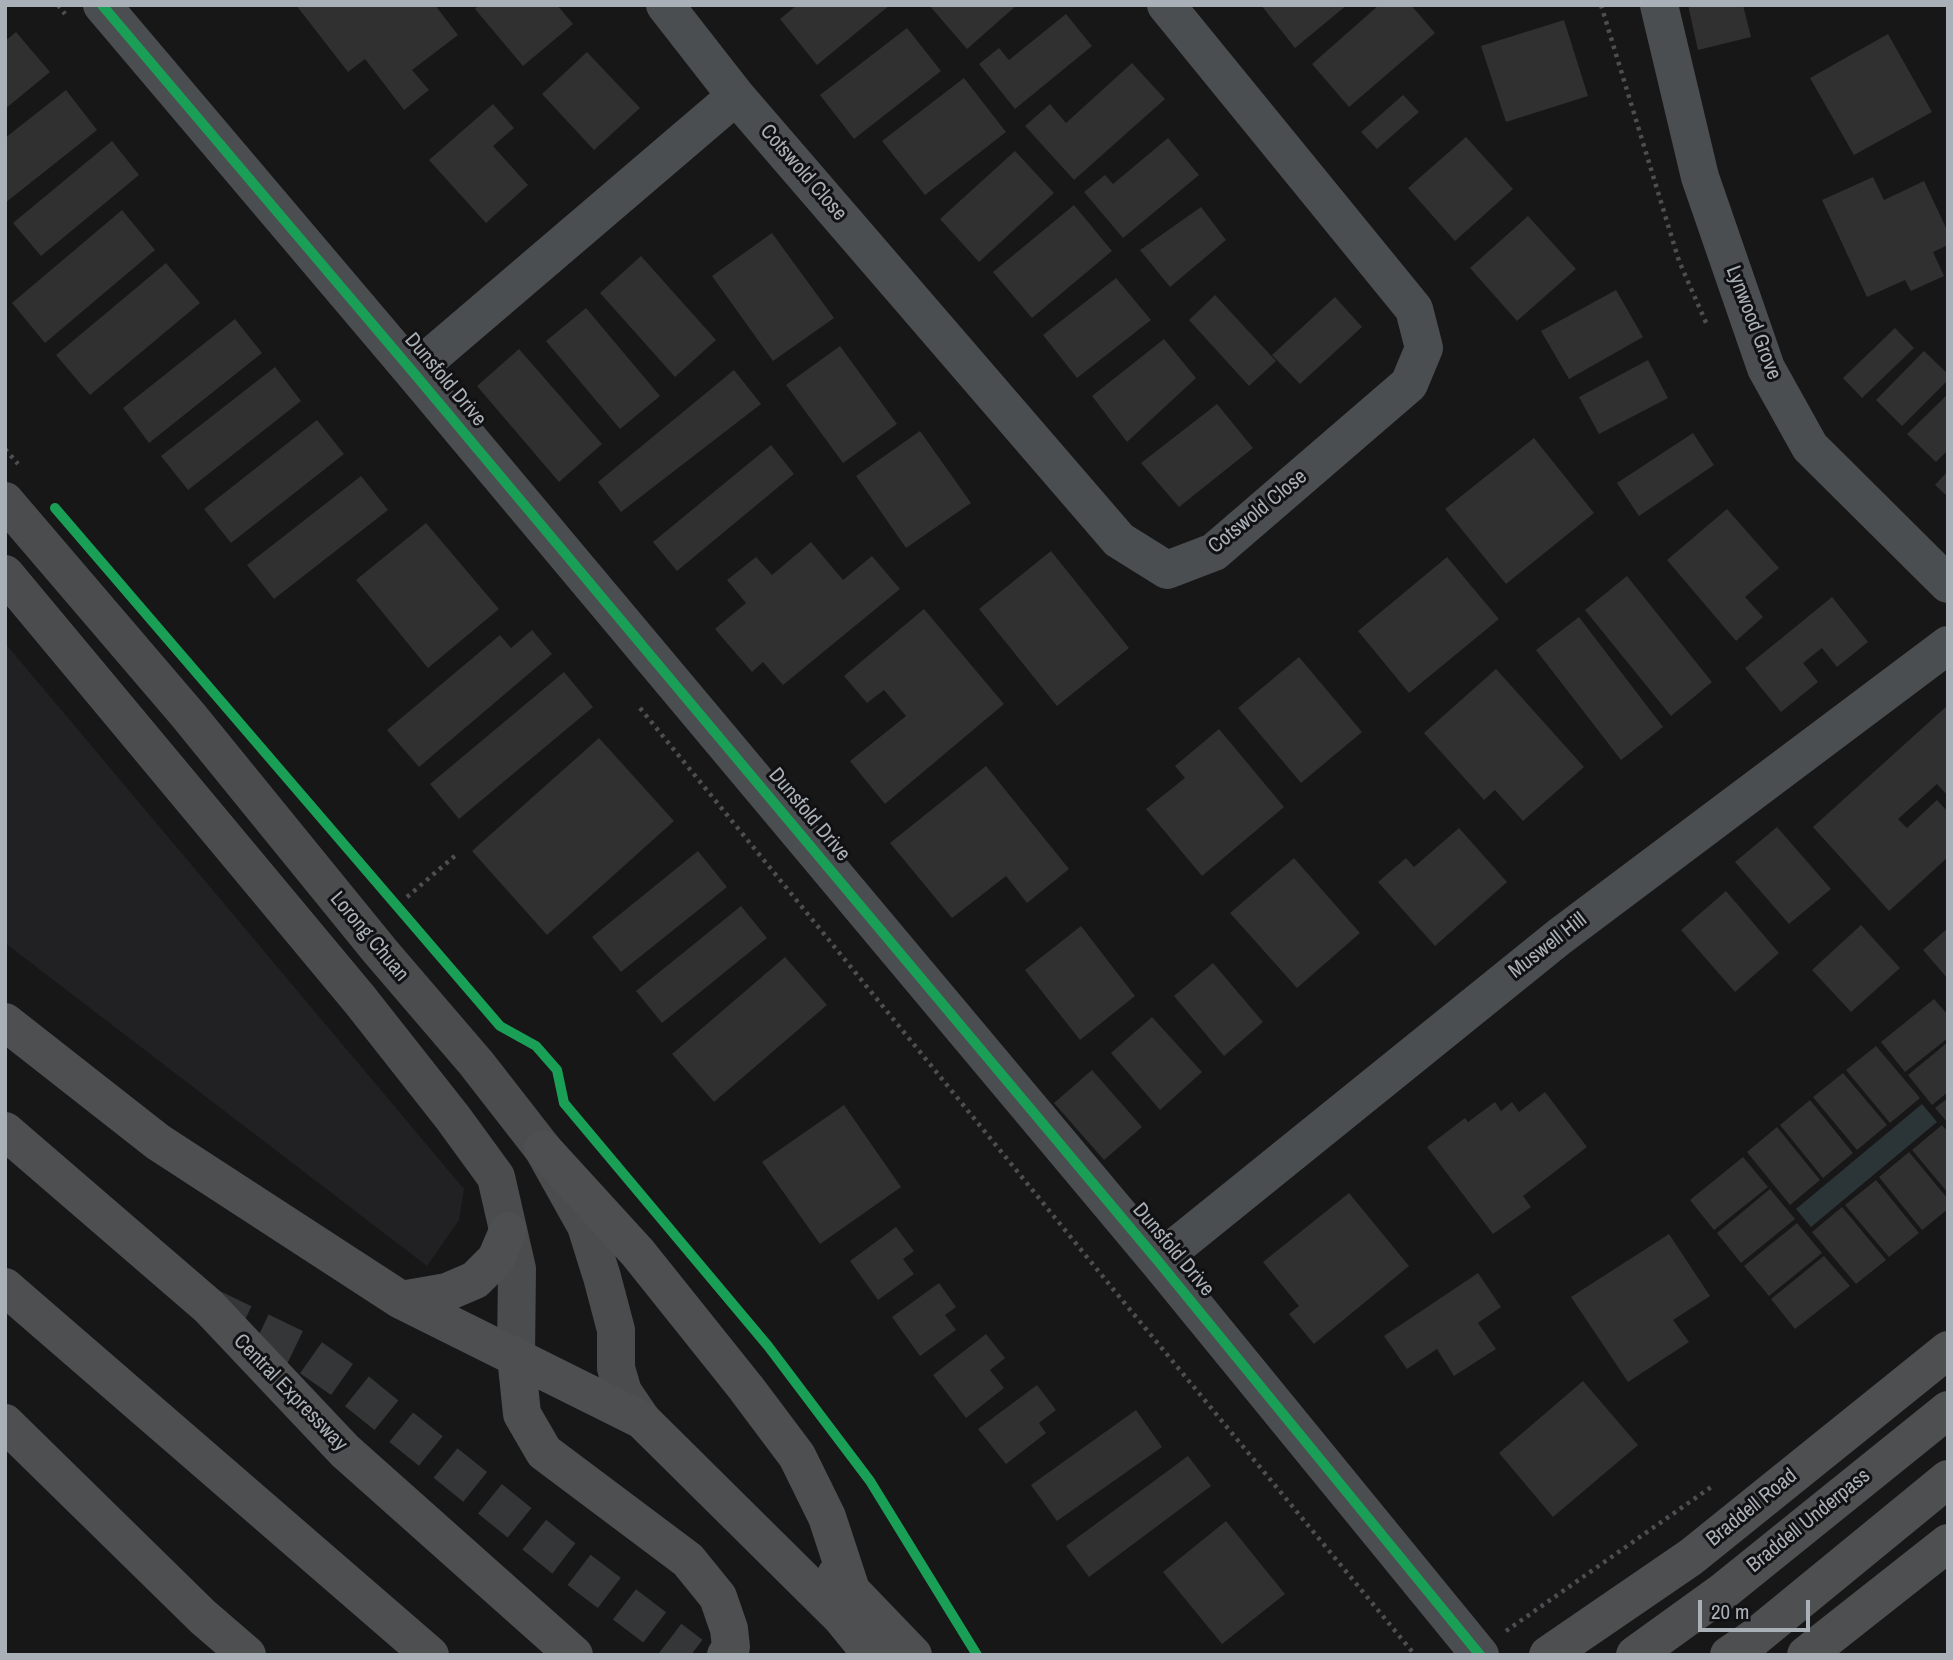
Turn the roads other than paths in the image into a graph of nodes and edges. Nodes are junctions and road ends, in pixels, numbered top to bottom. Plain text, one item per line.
1 (665, 5) edge
2 (1166, 5) edge
3 (1659, 5) edge
4 (84, 10) edge
5 (736, 96) junction
6 (413, 372) junction
7 (5, 501) edge
8 (5, 573) edge
9 (1948, 584) edge
10 (1948, 645) edge
11 (5, 1022) edge
12 (5, 1131) edge
13 (543, 1149) junction
14 (508, 1231) junction
15 (1158, 1261) junction
16 (5, 1287) edge
17 (401, 1300) junction
18 (1948, 1350) edge
19 (516, 1356) junction
20 (1948, 1410) edge
21 (642, 1420) junction
22 (5, 1423) edge
23 (1948, 1479) edge
24 (1948, 1543) edge
25 (851, 1590) junction
26 (1479, 1654) edge
27 (247, 1655) edge
28 (430, 1655) edge
29 (574, 1655) edge
30 (726, 1655) edge
31 (872, 1655) edge
32 (913, 1655) edge
33 (1548, 1655) edge
34 (1635, 1655) edge
35 (1729, 1655) edge
36 (1806, 1655) edge

1 - 5 street, Cotswold Close
2 - 5 street, Cotswold Close
3 - 9 street, Lynwood Grove
4 - 6 street, Dunsfold Drive
5 - 6 street
6 - 15 street, Dunsfold Drive
7 - 13 main road, Lorong Chuan
8 - 14 main road
10 - 15 street, Muswell Hill
11 - 17 highway
12 - 29 highway, Central Expressway
13 - 21 main road, Lorong Chuan
13 - 25 highway
14 - 17 highway
14 - 19 main road
15 - 26 street, Dunsfold Drive
16 - 28 highway
17 - 19 highway
18 - 33 highway, Braddell Road
19 - 21 highway
19 - 30 highway
20 - 34 highway, Braddell Underpass
21 - 25 highway
21 - 31 highway
22 - 27 highway
23 - 35 highway
24 - 36 highway
25 - 32 highway

